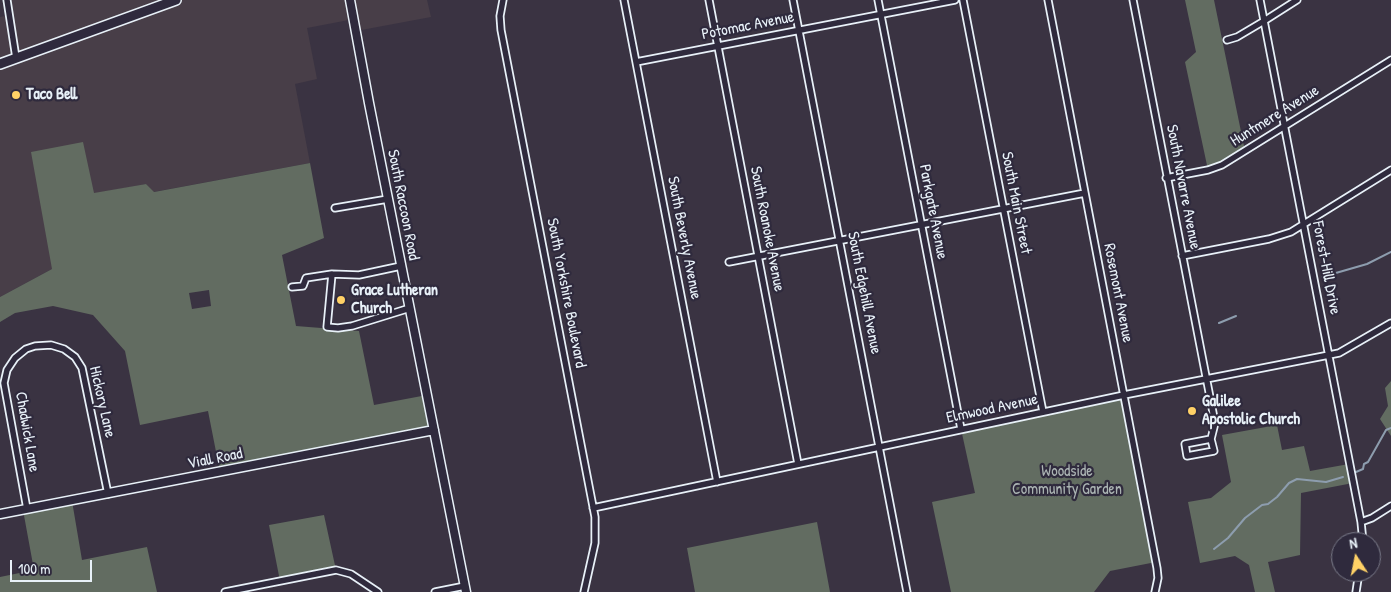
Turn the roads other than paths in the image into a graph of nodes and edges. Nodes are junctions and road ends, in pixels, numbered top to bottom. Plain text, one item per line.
1 (7, 0) edge
2 (176, 0) edge
3 (350, 0) edge
4 (503, 0) edge
5 (624, 0) edge
6 (708, 0) edge
7 (793, 0) edge
8 (878, 0) edge
9 (955, 0) edge
10 (963, 0) edge
11 (1048, 0) edge
12 (1133, 0) edge
13 (1260, 0) edge
14 (1297, 0) edge
15 (881, 14) junction
16 (1264, 21) junction
17 (799, 30) junction
18 (1227, 40) dead end
19 (718, 46) junction
20 (16, 58) junction
21 (1391, 60) edge
22 (636, 62) junction
23 (0, 64) edge
24 (1285, 126) junction
25 (1391, 170) edge
26 (1166, 178) junction
27 (1085, 193) junction
28 (388, 199) junction
29 (335, 208) dead end
30 (1003, 209) junction
31 (922, 225) junction
32 (1304, 225) junction
33 (840, 241) junction
34 (1182, 256) junction
35 (758, 257) junction
36 (729, 262) dead end
37 (402, 266) junction
38 (332, 274) junction
39 (292, 287) dead end
40 (410, 308) junction
41 (1391, 323) edge
42 (38, 345) joint
43 (1329, 355) junction
44 (1206, 379) junction
45 (1124, 395) junction
46 (1043, 412) junction
47 (961, 429) junction
48 (434, 430) junction
49 (1211, 439) junction
50 (880, 446) junction
51 (798, 464) junction
52 (717, 482) junction
53 (108, 494) junction
54 (1391, 506) edge
55 (593, 508) junction
56 (27, 509) junction
57 (0, 514) edge
58 (1361, 522) junction
59 (1362, 532) edge
60 (465, 589) edge
61 (225, 592) edge
62 (378, 592) edge
63 (435, 592) edge
64 (584, 592) edge
65 (907, 592) edge
66 (1155, 592) edge

1 - 20 street
2 - 20 main road
3 - 28 street, South Raccoon Road
4 - 55 street, South Yorkshire Boulevard
5 - 22 street, South Beverly Avenue
6 - 19 street, South Roanoke Avenue
7 - 17 street, South Edgehill Avenue
8 - 15 street, Parkgate Avenue
9 - 15 street, Potomac Avenue
10 - 30 street, South Main Street
11 - 27 street, Rosemont Avenue
12 - 26 street, South Navarre Avenue
13 - 16 street, Forest-Hill Drive
14 - 16 street
15 - 17 street, Potomac Avenue
15 - 31 street, Parkgate Avenue
16 - 18 street
16 - 24 street, Forest-Hill Drive
17 - 19 street, Potomac Avenue
17 - 33 street, South Edgehill Avenue
19 - 22 street, Potomac Avenue
19 - 35 street, South Roanoke Avenue
20 - 23 main road
21 - 24 street, Huntmere Avenue
22 - 52 street, South Beverly Avenue
24 - 26 street, Huntmere Avenue
24 - 32 street, Forest-Hill Drive
25 - 32 street
26 - 34 street, South Navarre Avenue
27 - 30 street
27 - 45 street, Rosemont Avenue
28 - 29 street
28 - 37 street, South Raccoon Road
30 - 31 street
30 - 46 street, South Main Street
31 - 33 street
31 - 47 street, Parkgate Avenue
32 - 34 street
32 - 43 street, Forest-Hill Drive
33 - 35 street
33 - 50 street, South Edgehill Avenue
34 - 44 street, South Navarre Avenue
35 - 36 street
35 - 51 street, South Roanoke Avenue
37 - 38 street
37 - 40 street, South Raccoon Road
38 - 39 street
38 - 40 street
40 - 48 street, South Raccoon Road
41 - 43 street, Elmwood Avenue
42 - 53 street, Hickory Lane
42 - 56 street, Chadwick Lane
43 - 44 street, Elmwood Avenue
43 - 58 street, Forest-Hill Drive
44 - 45 street, Elmwood Avenue
44 - 49 street, South Navarre Avenue
45 - 46 street, Elmwood Avenue
45 - 66 street, Rosemont Avenue
46 - 47 street, Elmwood Avenue
47 - 50 street, Elmwood Avenue
48 - 53 street, Viall Road
48 - 60 street, South Raccoon Road
49 - 49 street
50 - 51 street, Elmwood Avenue
50 - 65 street, South Edgehill Avenue
51 - 52 street, Elmwood Avenue
52 - 55 street, Elmwood Avenue
53 - 56 street, Viall Road
54 - 58 street
55 - 64 street, South Yorkshire Boulevard
56 - 57 street, Viall Road
58 - 59 street, Forest-Hill Drive
60 - 63 street
61 - 62 street

